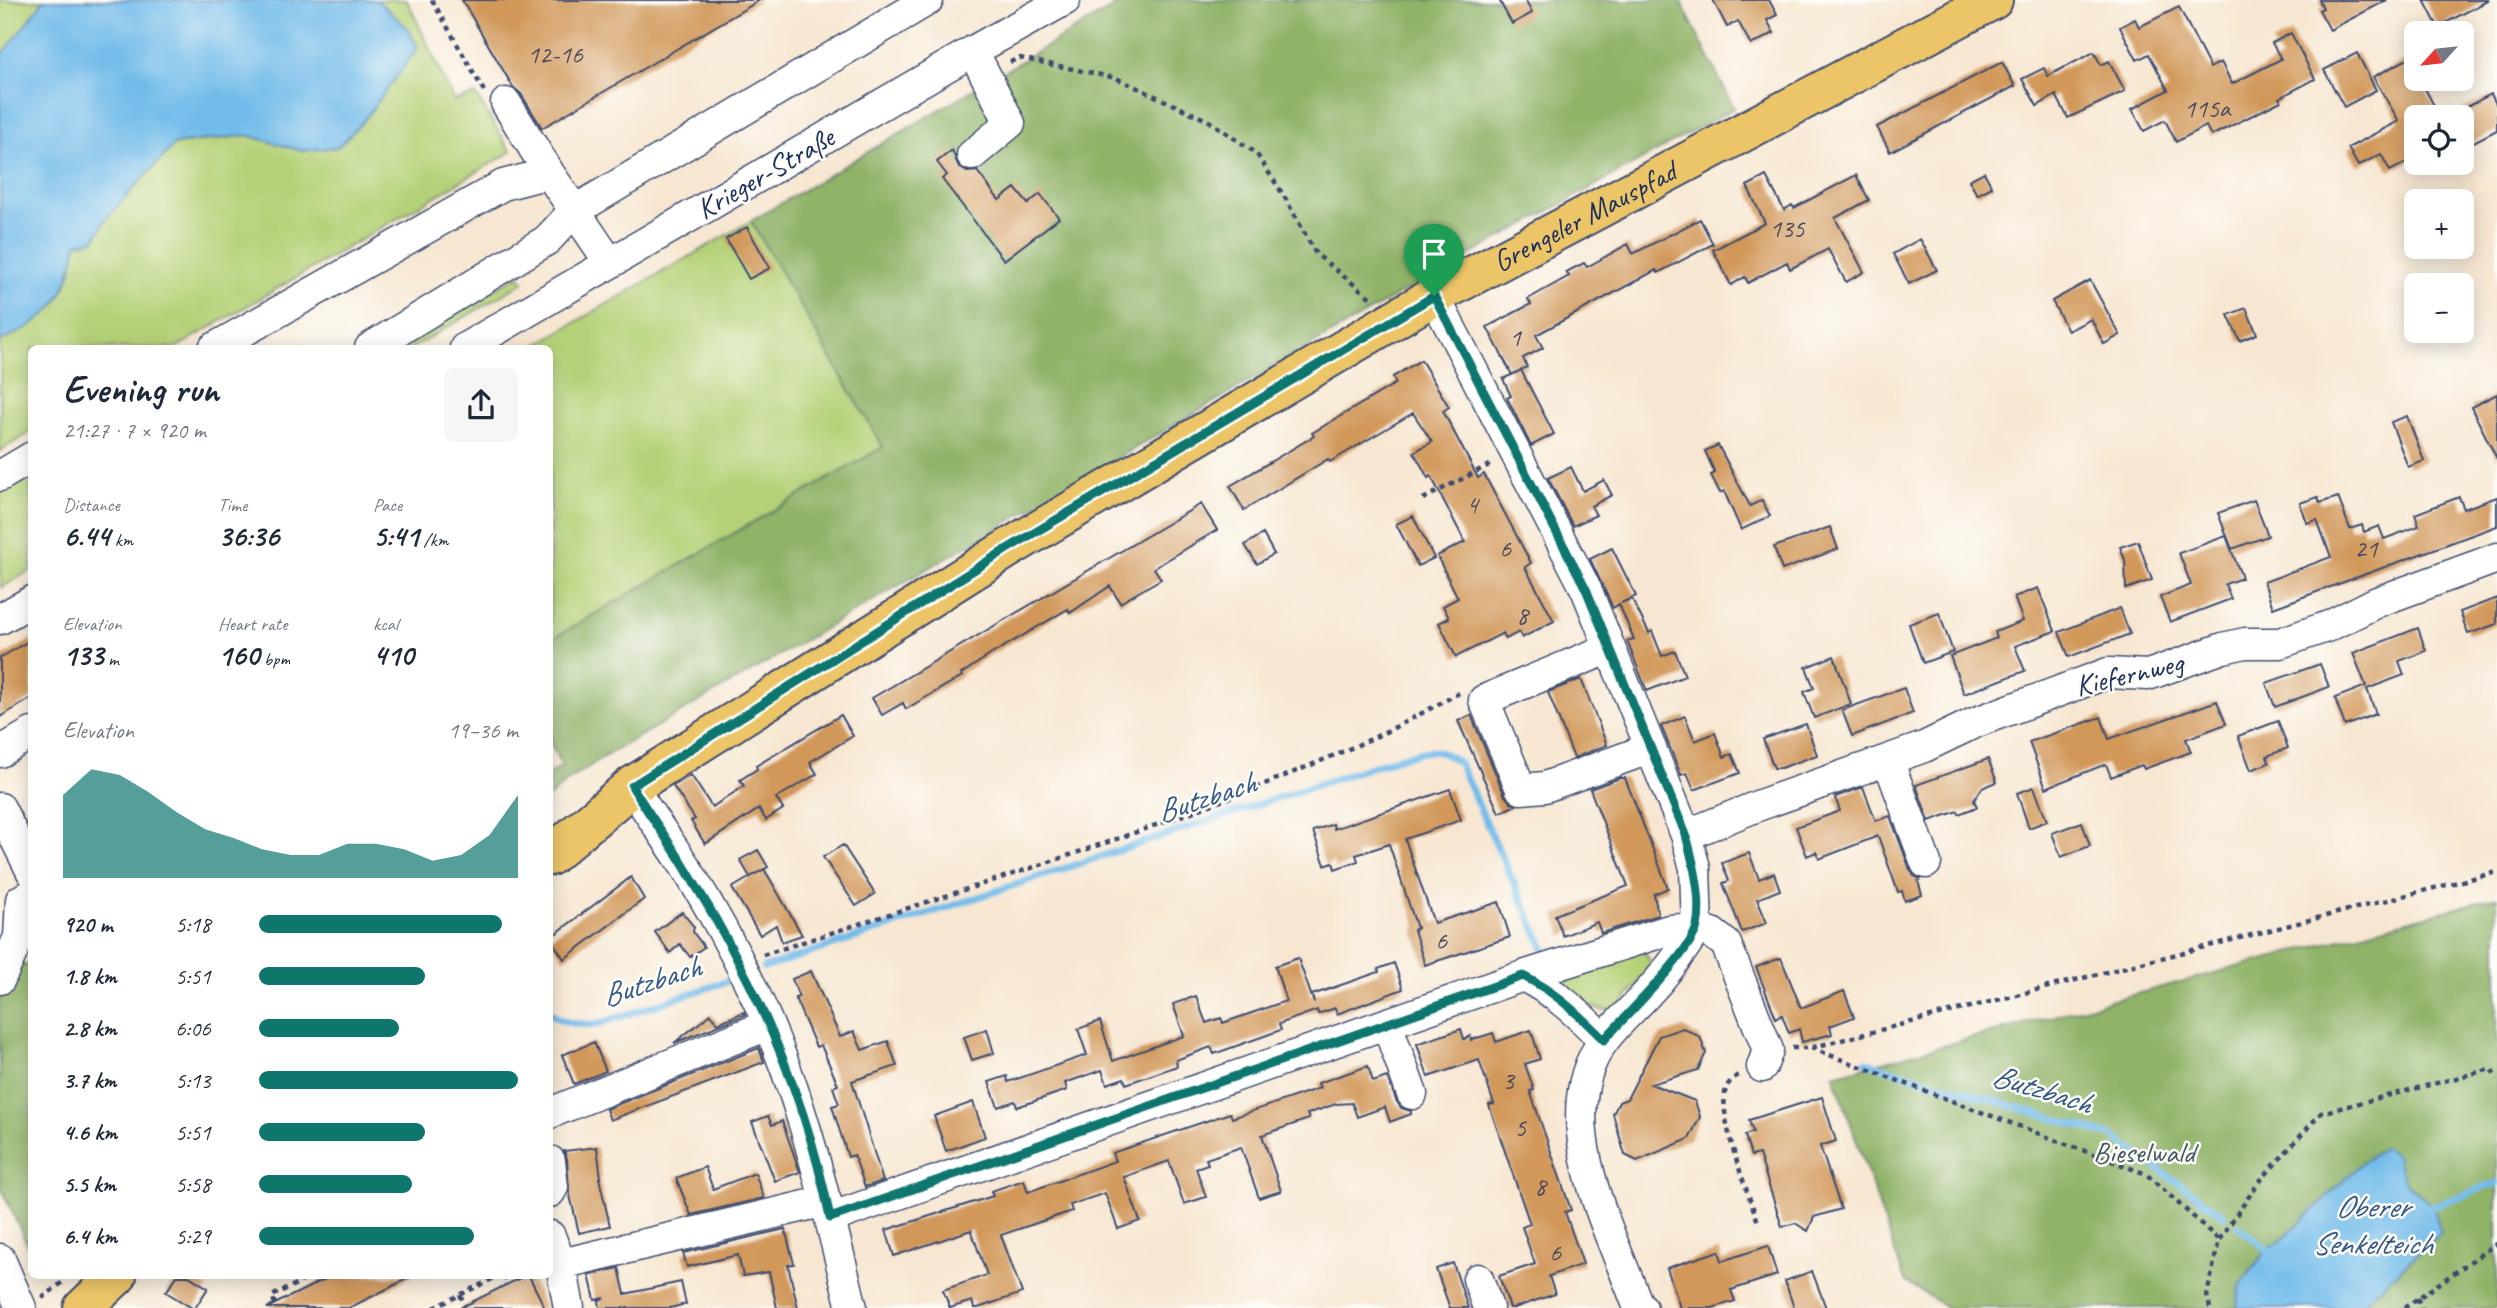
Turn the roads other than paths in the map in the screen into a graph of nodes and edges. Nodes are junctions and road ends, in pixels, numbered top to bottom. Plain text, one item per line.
1 (928, 0) edge
2 (1065, 0) edge
3 (1993, 0) edge
4 (978, 61) junction
5 (506, 103) road end
6 (972, 155) dead end
7 (549, 173) junction
8 (574, 211) junction
9 (610, 263) junction
10 (1434, 296) junction
11 (219, 345) edge
12 (375, 345) edge
13 (470, 345) edge
14 (28, 459) edge
15 (0, 476) edge
16 (2497, 558) edge
17 (28, 603) edge
18 (0, 619) edge
19 (1610, 648) junction
20 (28, 735) edge
21 (1651, 748) junction
22 (0, 752) edge
23 (1888, 761) junction
24 (632, 786) junction
25 (0, 808) edge
26 (1686, 835) junction
27 (553, 853) edge
28 (1926, 863) dead end
29 (28, 864) edge
30 (28, 897) edge
31 (1697, 928) junction
32 (1523, 976) junction
33 (0, 979) edge
34 (1387, 1024) junction
35 (768, 1025) junction
36 (1604, 1040) junction
37 (1765, 1059) road end
38 (1412, 1094) dead end
39 (553, 1112) edge
40 (828, 1209) junction
41 (553, 1244) edge
42 (0, 1259) edge
43 (561, 1264) junction
44 (114, 1279) edge
45 (1478, 1279) dead end
46 (29, 1305) edge
47 (1630, 1306) edge
48 (83, 1308) edge
49 (569, 1308) edge
50 (852, 1308) edge
51 (1488, 1308) edge

1 - 8 street
2 - 4 street, Krieger-Straße
3 - 10 main road, Grengeler Mauspfad
4 - 6 street
4 - 9 street, Krieger-Straße
5 - 7 street
7 - 8 street
7 - 11 street
8 - 9 street
8 - 12 street
9 - 13 street, Krieger-Straße
10 - 19 street
10 - 24 main road, Grengeler Mauspfad
14 - 15 street
16 - 23 street, Kiefernweg
17 - 18 street
19 - 21 street
19 - 21 street
20 - 22 street
21 - 26 street
23 - 26 street, Kiefernweg
23 - 28 street
24 - 27 main road, Grengeler Mauspfad
24 - 35 street
25 - 29 street
26 - 31 street
30 - 33 street
31 - 32 street
31 - 36 street
31 - 37 street
32 - 34 street
32 - 36 street
34 - 38 street
34 - 40 street
35 - 39 street
35 - 40 street
36 - 47 street
40 - 43 street
40 - 50 street
41 - 43 street
42 - 46 street
43 - 49 street
44 - 48 main road
45 - 51 street

